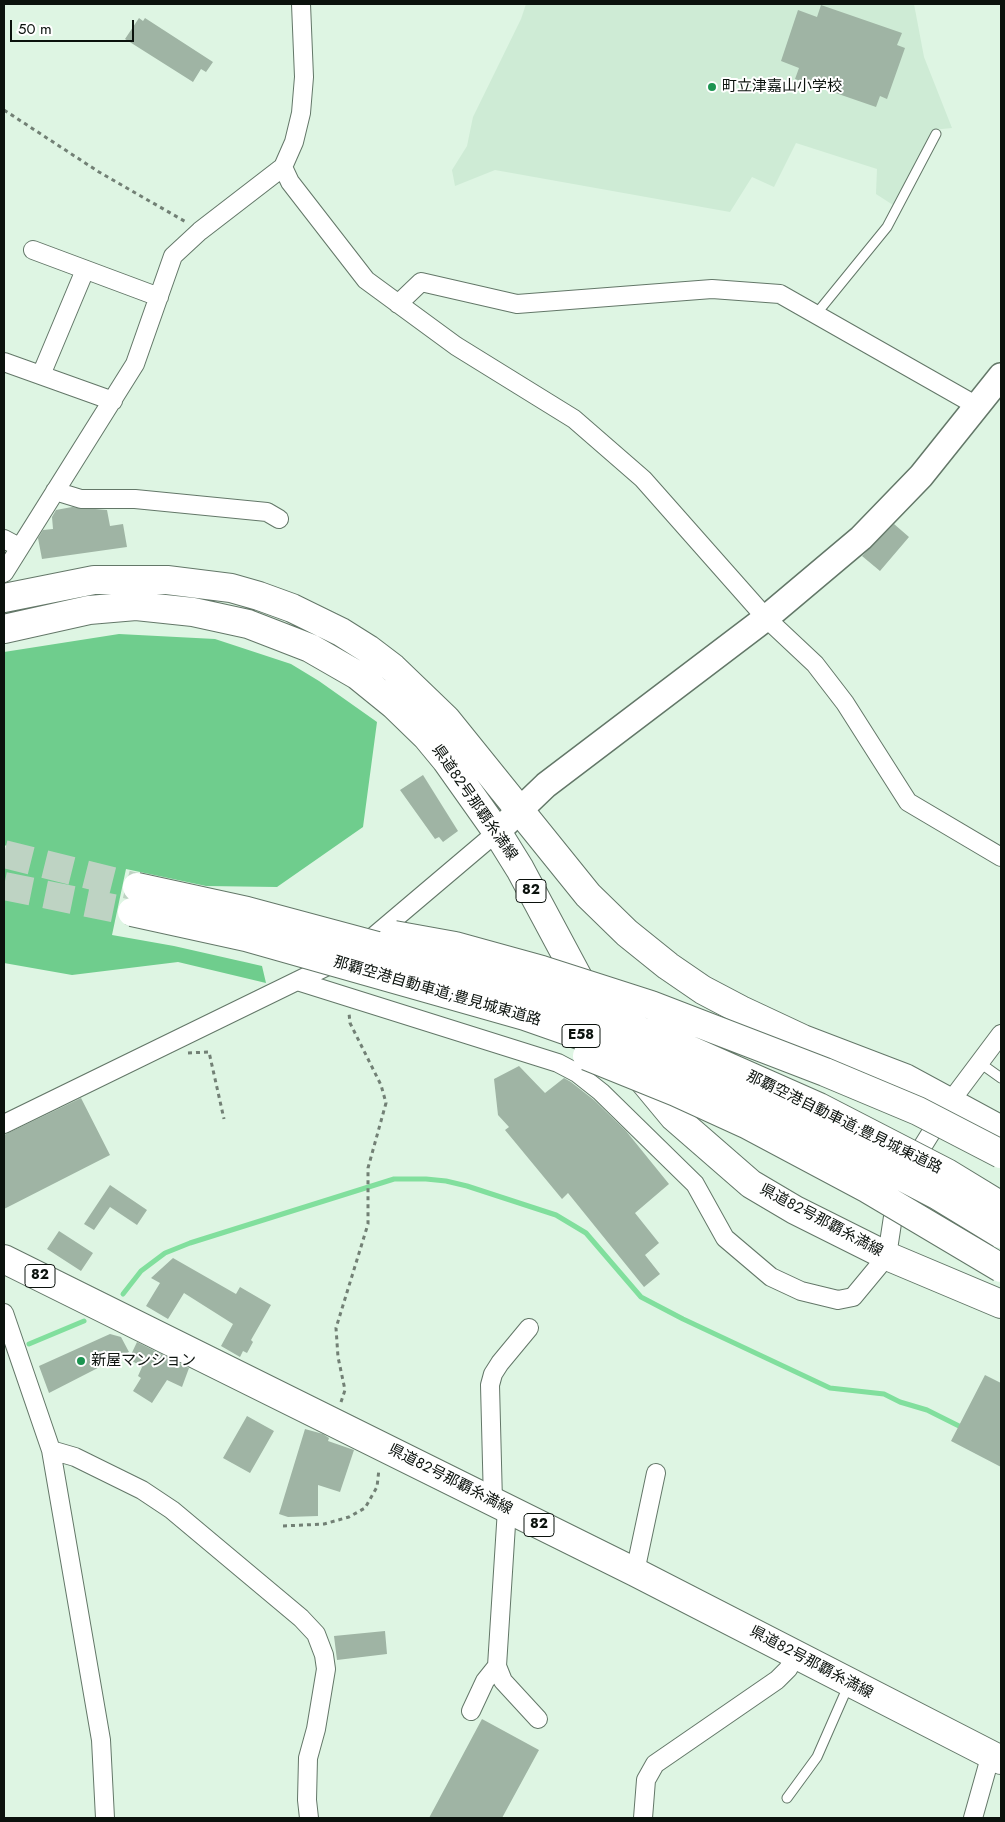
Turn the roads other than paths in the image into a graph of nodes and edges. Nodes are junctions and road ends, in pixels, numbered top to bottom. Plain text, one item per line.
1 (302, 4) edge
2 (936, 134) dead end
3 (283, 167) junction
4 (33, 250) dead end
5 (85, 270) junction
6 (159, 297) junction
7 (398, 304) junction
8 (817, 313) junction
9 (4, 362) edge
10 (42, 375) junction
11 (1001, 376) edge
12 (113, 401) junction
13 (977, 406) junction
14 (55, 492) junction
15 (279, 519) dead end
16 (11, 543) edge
17 (4, 573) edge
18 (4, 598) edge
19 (766, 618) junction
20 (4, 629) edge
21 (520, 810) junction
22 (497, 832) junction
23 (1001, 857) edge
24 (134, 900) tunnel mouth
25 (246, 924) junction
26 (296, 981) junction
27 (1001, 1034) edge
28 (980, 1063) junction
29 (1001, 1078) edge
30 (950, 1102) junction
31 (4, 1124) edge
32 (1001, 1130) edge
33 (1001, 1154) edge
34 (1001, 1206) edge
35 (1001, 1234) edge
36 (887, 1256) junction
37 (4, 1259) edge
38 (1001, 1268) edge
39 (1001, 1304) edge
40 (4, 1313) edge
41 (529, 1328) dead end
42 (51, 1450) junction
43 (656, 1473) dead end
44 (500, 1506) junction
45 (635, 1572) junction
46 (796, 1655) junction
47 (497, 1666) junction
48 (849, 1684) junction
49 (471, 1711) dead end
50 (538, 1719) dead end
51 (996, 1757) edge
52 (787, 1798) dead end
53 (105, 1818) edge
54 (309, 1818) edge
55 (643, 1818) edge
56 (973, 1818) edge

1 - 3 street
2 - 8 lane
3 - 6 street
3 - 7 street
4 - 5 street
5 - 6 street
5 - 10 street
6 - 12 street
7 - 8 street
7 - 19 street
8 - 13 street
9 - 10 street
10 - 12 street
11 - 13 street
12 - 14 street
13 - 19 street
14 - 15 street
14 - 16 street
16 - 17 street
18 - 21 main road, 県道82号那覇糸満線
19 - 21 street
19 - 23 street
20 - 22 main road, 県道82号那覇糸満線 / 82
21 - 22 street
21 - 30 main road, 県道82号那覇糸満線
22 - 26 street
22 - 36 main road, 県道82号那覇糸満線 / 82
24 - 25 main road, 那覇空港自動車道;豊見城東道路 / E58, bridge
25 - 33 main road, bridge
25 - 34 main road, 那覇空港自動車道;豊見城東道路 / E58, bridge
25 - 35 main road, 那覇空港自動車道;豊見城東道路 / E58, bridge
25 - 38 main road, bridge
26 - 31 street
26 - 36 street
27 - 28 street
28 - 29 lane
28 - 30 street
30 - 32 main road, 県道82号那覇糸満線
30 - 36 street
36 - 39 main road, 県道82号那覇糸満線 / 82
37 - 44 main road, 県道82号那覇糸満線 / 82
40 - 42 street
41 - 44 street
42 - 53 street
42 - 54 street
43 - 45 street
44 - 45 main road, 県道82号那覇糸満線 / 82
44 - 47 street
45 - 46 main road, 県道82号那覇糸満線 / 82
46 - 48 main road, 県道82号那覇糸満線 / 82
46 - 55 street
47 - 49 street
47 - 50 street
48 - 51 main road, 県道82号那覇糸満線 / 82
48 - 52 lane
51 - 56 street

